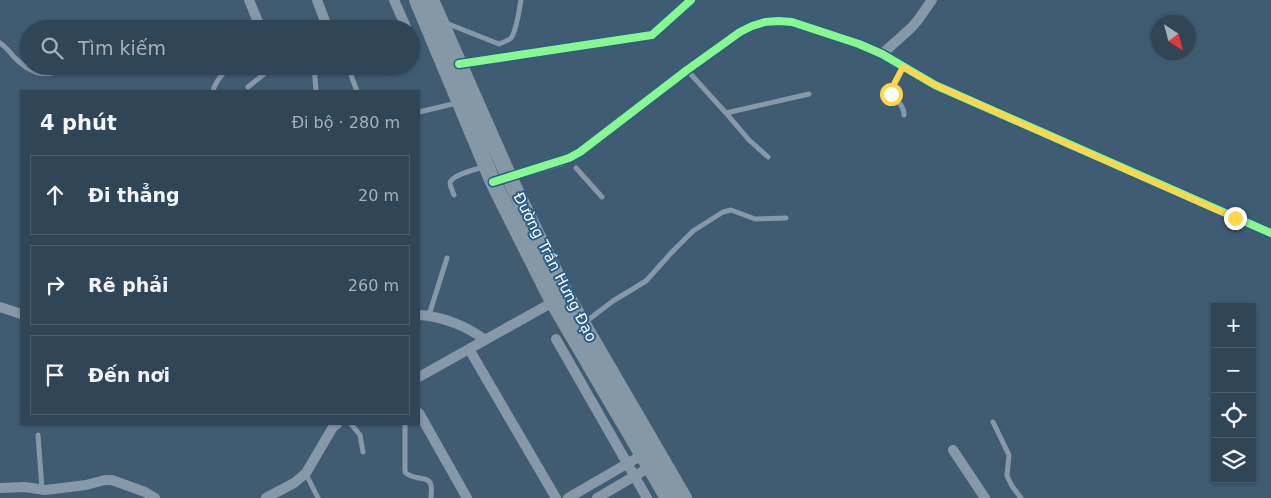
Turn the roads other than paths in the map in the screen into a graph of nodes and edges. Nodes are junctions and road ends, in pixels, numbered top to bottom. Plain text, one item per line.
1 (249, 0) edge
2 (317, 0) edge
3 (394, 0) edge
4 (417, 0) edge
5 (432, 0) edge
6 (521, 0) edge
7 (691, 0) edge
8 (932, 0) edge
9 (257, 20) edge
10 (325, 20) edge
11 (403, 20) edge
12 (440, 21) junction
13 (0, 43) edge
14 (882, 54) junction
15 (20, 63) edge
16 (459, 64) junction
17 (903, 67) junction
18 (687, 70) junction
19 (222, 75) edge
20 (263, 75) edge
21 (315, 75) edge
22 (351, 75) edge
23 (248, 87) dead end
24 (213, 90) edge
25 (316, 90) edge
26 (358, 90) edge
27 (809, 94) dead end
28 (460, 102) junction
29 (420, 112) edge
30 (726, 113) junction
31 (904, 115) dead end
32 (768, 156) dead end
33 (573, 163) junction
34 (486, 166) junction
35 (509, 177) junction
36 (493, 182) junction
37 (454, 195) dead end
38 (602, 197) dead end
39 (786, 218) dead end
40 (1271, 233) edge
41 (447, 258) dead end
42 (553, 302) junction
43 (0, 307) edge
44 (20, 314) edge
45 (424, 315) edge
46 (582, 324) junction
47 (556, 339) dead end
48 (484, 340) junction
49 (469, 349) junction
50 (420, 374) edge
51 (420, 415) edge
52 (993, 422) dead end
53 (336, 425) edge
54 (352, 425) edge
55 (405, 425) edge
56 (38, 435) dead end
57 (953, 450) dead end
58 (363, 452) dead end
59 (646, 461) junction
60 (627, 463) junction
61 (306, 473) junction
62 (634, 476) junction
63 (0, 488) edge
64 (42, 489) junction
65 (155, 498) edge
66 (266, 498) edge
67 (318, 498) edge
68 (431, 498) edge
69 (467, 498) edge
70 (556, 498) edge
71 (568, 498) edge
72 (597, 498) edge
73 (647, 498) edge
74 (668, 498) edge
75 (684, 498) edge
76 (985, 498) edge
77 (1021, 498) edge

1 - 9 street
2 - 10 street
3 - 11 street
4 - 28 highway, Đường Trần Hưng Đạo
5 - 12 highway, Đường Trần Hưng Đạo
6 - 12 lane
7 - 16 street
8 - 14 street
12 - 16 highway, Đường Trần Hưng Đạo
13 - 15 lane
14 - 17 street
14 - 18 street
16 - 35 highway, Đường Trần Hưng Đạo
17 - 31 lane
17 - 40 street
18 - 30 lane
18 - 33 street
19 - 24 lane
20 - 23 lane
21 - 25 lane
22 - 26 lane
27 - 30 lane
28 - 29 lane
28 - 34 highway, Đường Trần Hưng Đạo
30 - 32 lane
33 - 35 street
33 - 38 lane
34 - 36 highway, Đường Trần Hưng Đạo
34 - 37 lane
35 - 36 street
35 - 46 highway, Đường Trần Hưng Đạo
36 - 42 highway, Đường Trần Hưng Đạo
39 - 46 lane
41 - 45 lane
42 - 48 street
42 - 59 highway, Đường Trần Hưng Đạo
43 - 44 street
45 - 48 street
46 - 75 highway, Đường Trần Hưng Đạo
47 - 60 street
48 - 49 street
49 - 50 street
49 - 70 street
51 - 69 street
52 - 77 lane
53 - 61 street
54 - 58 lane
55 - 68 lane
56 - 64 lane
57 - 76 street
59 - 60 street
59 - 62 street
59 - 74 highway, Đường Trần Hưng Đạo
60 - 62 street
60 - 71 street
61 - 66 street
61 - 67 lane
62 - 72 street
62 - 73 street
63 - 64 street
64 - 65 street

